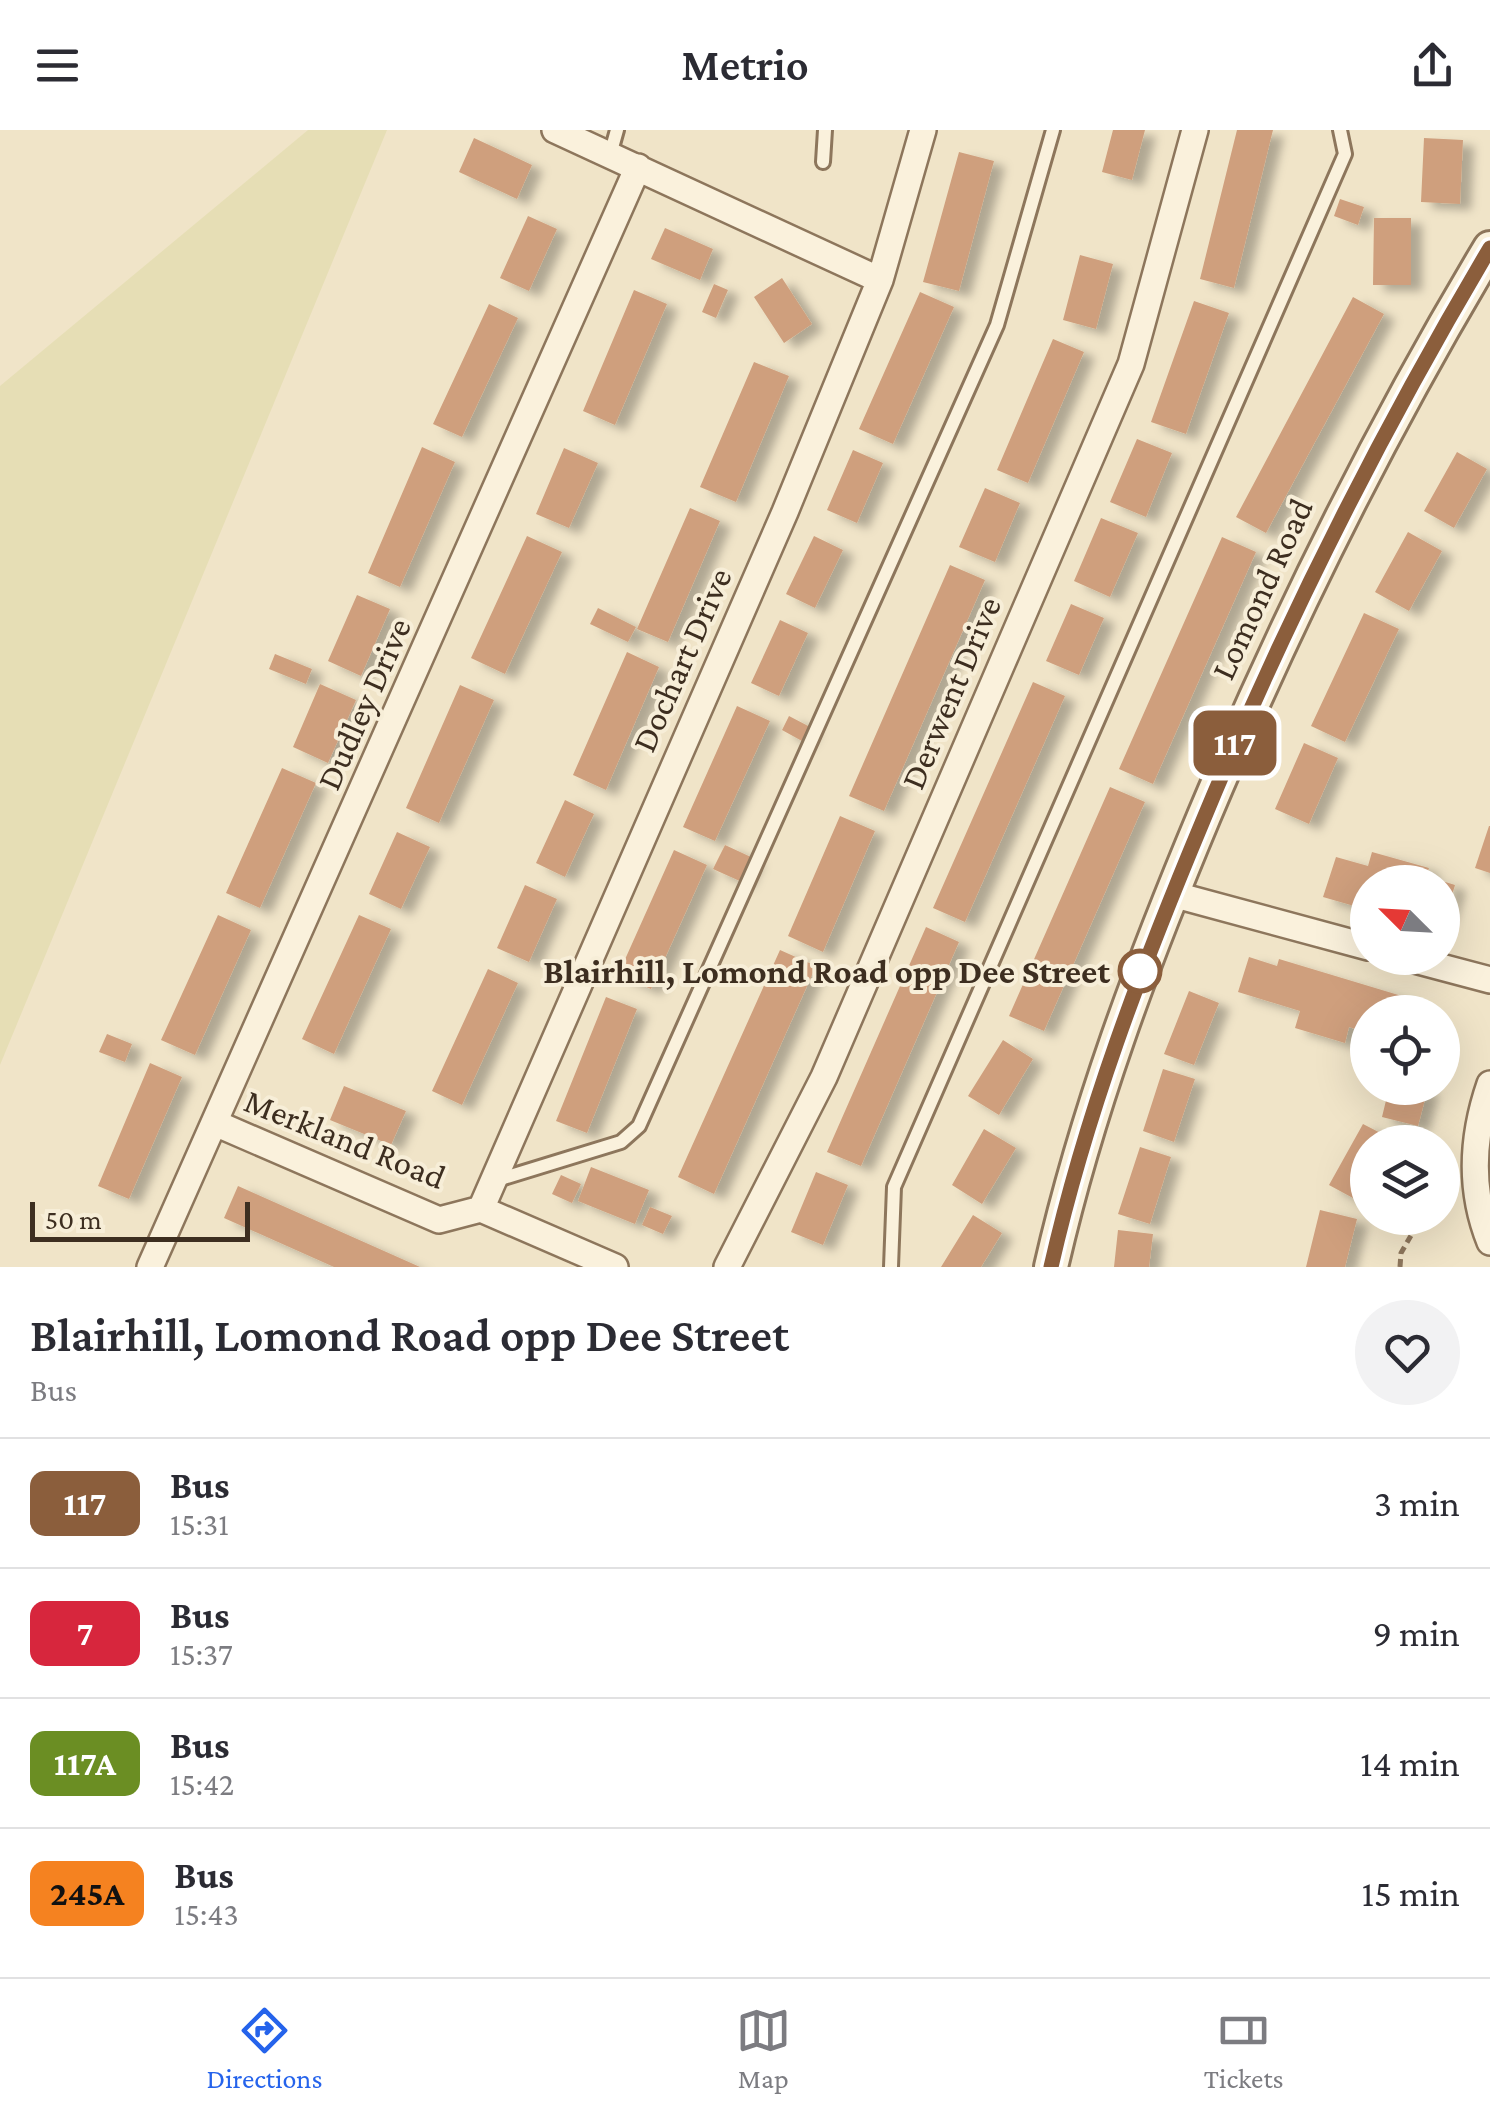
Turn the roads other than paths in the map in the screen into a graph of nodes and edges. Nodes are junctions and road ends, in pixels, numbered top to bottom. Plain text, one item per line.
1 (555, 130) edge
2 (825, 130) edge
3 (923, 130) edge
4 (1053, 130) edge
5 (1195, 130) edge
6 (1340, 130) edge
7 (613, 143) edge
8 (823, 162) dead end
9 (638, 168) junction
10 (1490, 248) edge
11 (880, 280) junction
12 (1172, 894) junction
13 (1350, 942) edge
14 (1460, 972) edge
15 (1490, 980) edge
16 (1490, 1084) edge
17 (214, 1123) junction
18 (491, 1182) junction
19 (481, 1209) junction
20 (1490, 1242) edge
21 (150, 1267) edge
22 (615, 1267) edge
23 (726, 1267) edge
24 (890, 1267) edge
25 (1050, 1267) edge

1 - 7 street
2 - 8 lane
3 - 11 street, Dochart Drive
4 - 18 lane
5 - 23 street, Derwent Drive
6 - 24 lane
7 - 9 street
9 - 11 street
9 - 17 street, Dudley Drive
10 - 12 street, Lomond Road
11 - 18 street, Dochart Drive
12 - 13 street
12 - 25 street, Lomond Road
14 - 15 street
16 - 20 street
17 - 19 street, Merkland Road
17 - 21 street, Dudley Drive
18 - 19 street, Dochart Drive
19 - 22 street, Merkland Road

